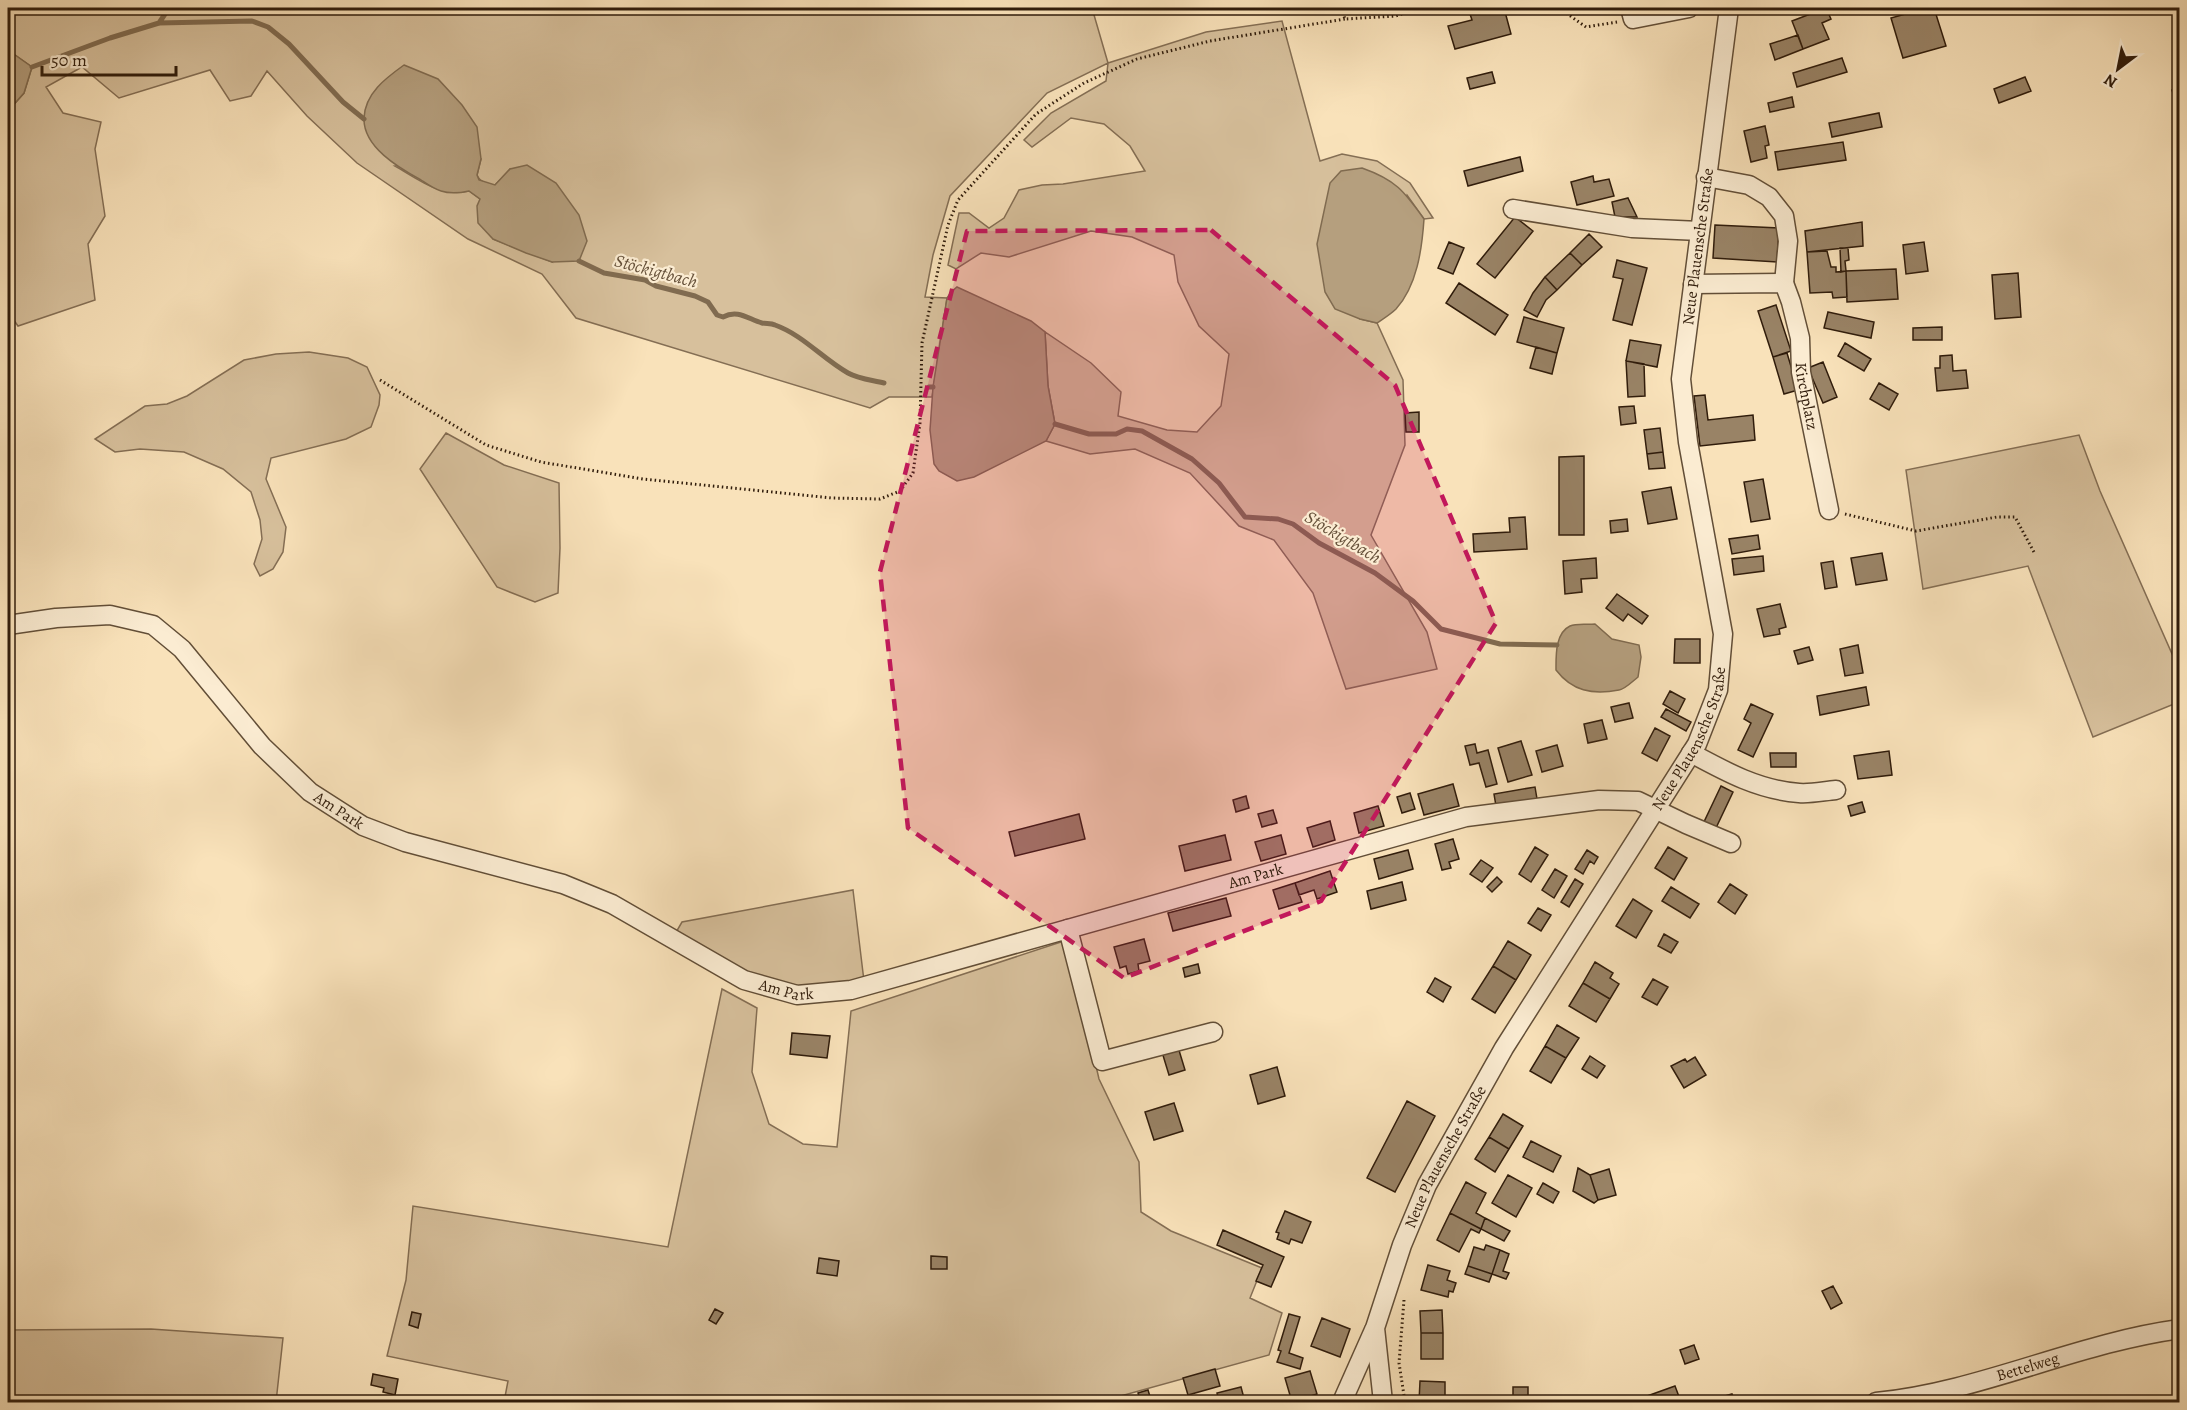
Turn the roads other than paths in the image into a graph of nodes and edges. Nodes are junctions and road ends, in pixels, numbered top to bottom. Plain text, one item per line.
1 (1689, 8) edge
2 (1729, 8) edge
3 (1632, 13) edge
4 (1706, 177) junction
5 (1513, 209) dead end
6 (1700, 231) junction
7 (1784, 283) junction
8 (1693, 284) junction
9 (1829, 510) road end
10 (8, 625) edge
11 (1690, 753) junction
12 (1836, 790) dead end
13 (1656, 809) junction
14 (1731, 843) dead end
15 (1068, 929) junction
16 (1213, 1032) dead end
17 (1375, 1328) junction
18 (2180, 1329) edge
19 (1342, 1402) edge
20 (1383, 1402) edge
21 (1876, 1402) edge

1 - 3 street
2 - 4 street, Neue Plauensche Straße
4 - 6 street, Neue Plauensche Straße
4 - 7 street, Kirchplatz
5 - 6 street
6 - 8 street, Neue Plauensche Straße
7 - 8 street
7 - 9 street, Kirchplatz
8 - 11 street, Neue Plauensche Straße
10 - 15 street, Am Park
11 - 12 street
11 - 13 street, Neue Plauensche Straße
13 - 14 street, Am Park
13 - 15 street, Am Park
13 - 17 street, Neue Plauensche Straße
15 - 16 street
17 - 19 street
17 - 20 street, Neue Plauensche Straße
18 - 21 street, Bettelweg

